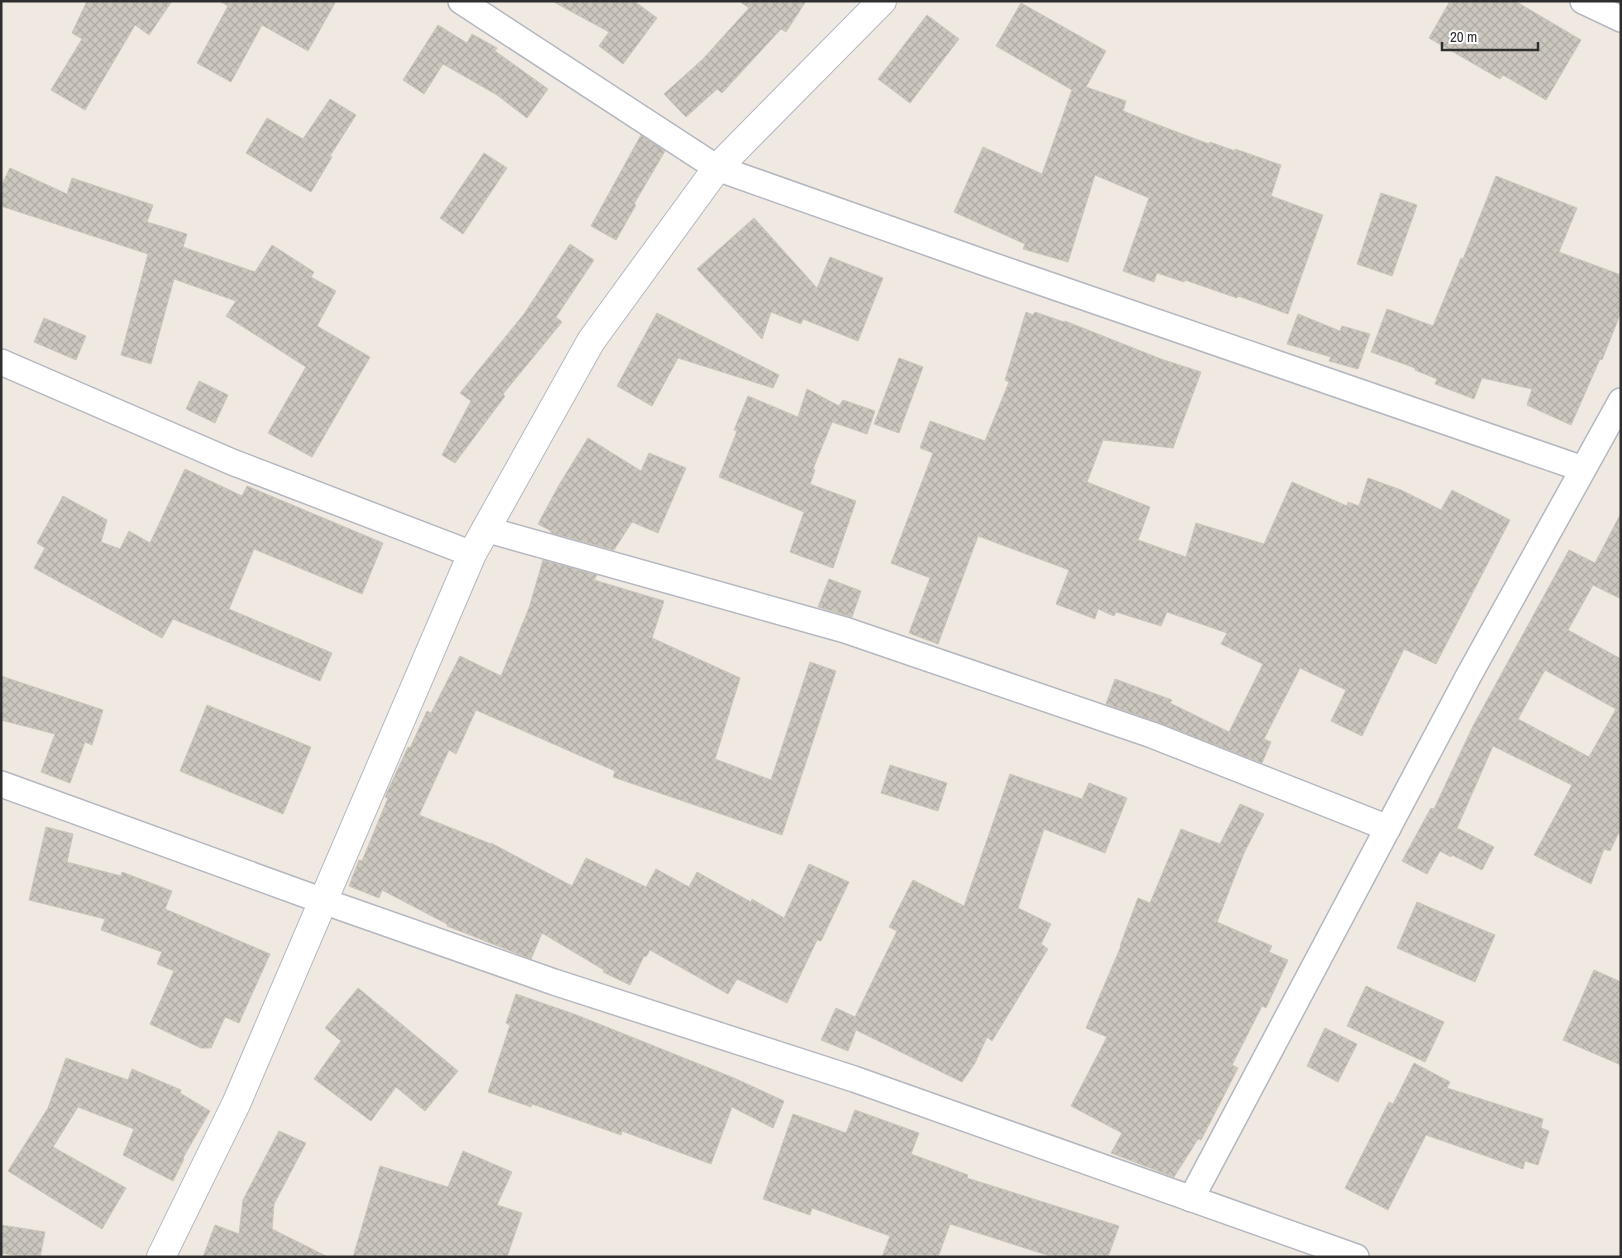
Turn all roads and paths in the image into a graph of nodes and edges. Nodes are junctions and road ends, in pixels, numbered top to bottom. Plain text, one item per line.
1 (461, 1) edge
2 (882, 1) edge
3 (1583, 1) edge
4 (1621, 19) edge
5 (717, 168) junction
6 (1, 362) edge
7 (1621, 401) edge
8 (1583, 468) junction
9 (486, 529) junction
10 (472, 554) junction
11 (1, 784) edge
12 (1388, 828) junction
13 (323, 901) junction
14 (1191, 1199) junction
15 (161, 1257) edge
16 (1356, 1257) edge

1 - 5 street
2 - 5 street
3 - 4 street
5 - 8 street
5 - 9 street
6 - 10 street
7 - 8 street
8 - 12 street
9 - 10 street
9 - 12 street
10 - 13 street
11 - 13 street
12 - 14 street
13 - 14 street
13 - 15 street
14 - 16 street

